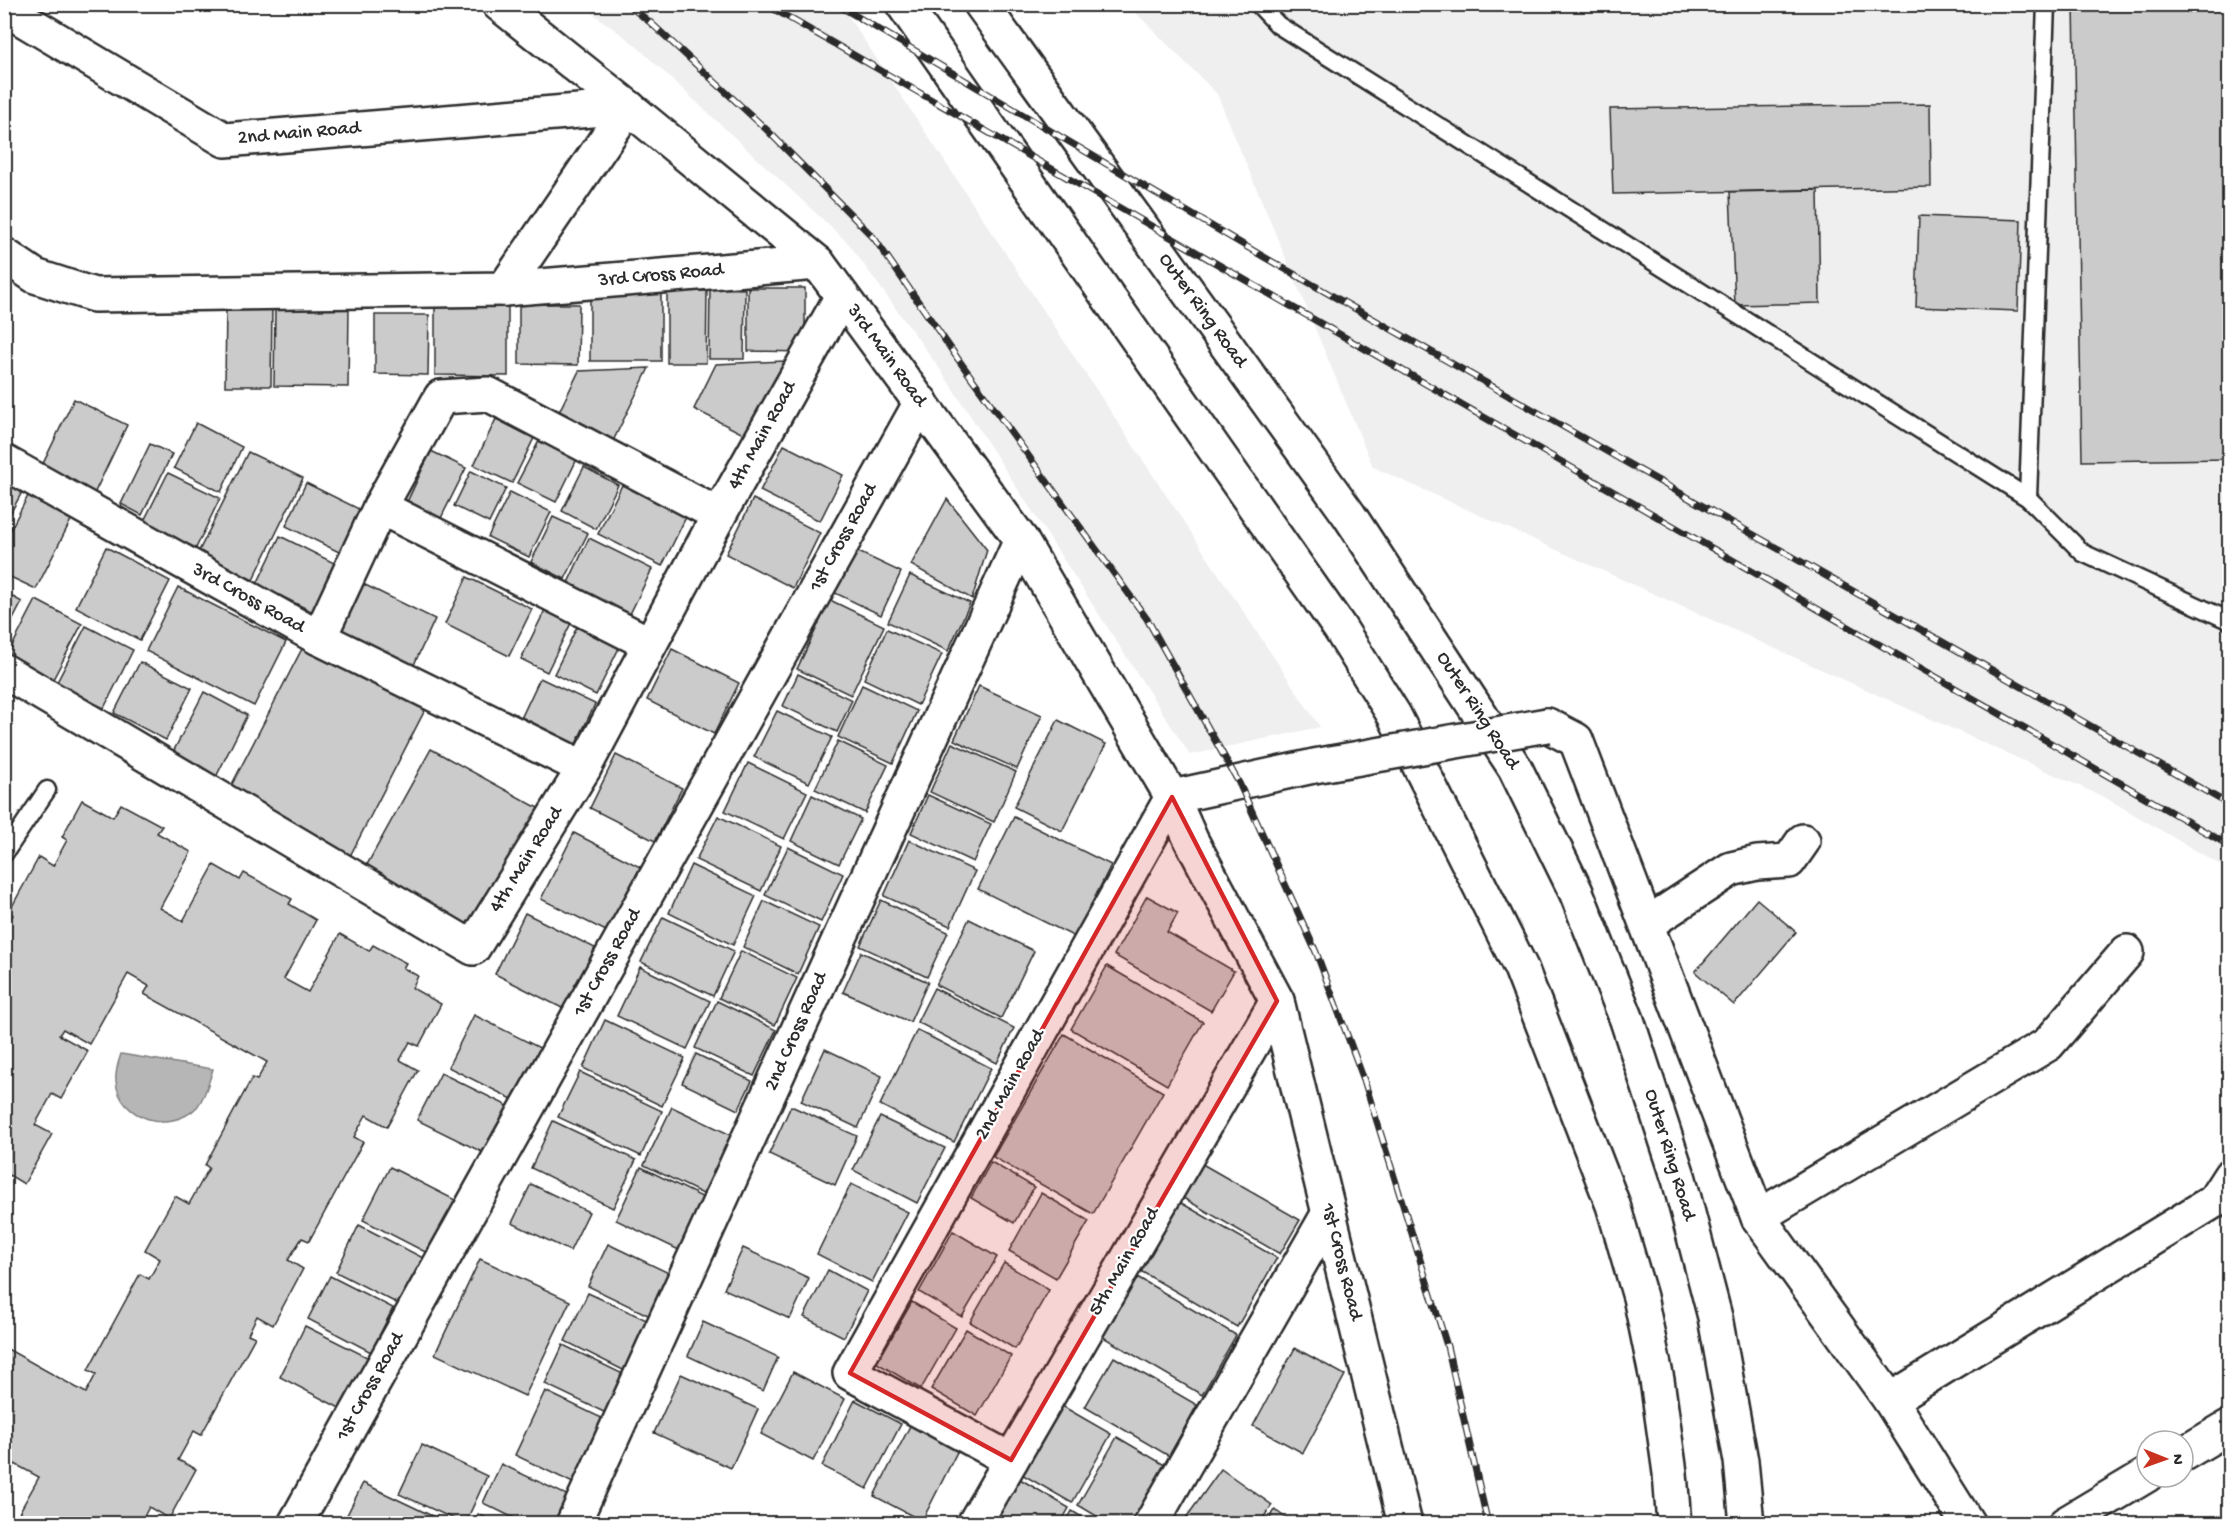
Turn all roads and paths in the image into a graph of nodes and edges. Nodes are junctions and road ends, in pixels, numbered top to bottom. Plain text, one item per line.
1 (499, 4) edge
2 (903, 4) edge
3 (981, 4) edge
4 (1258, 4) edge
5 (2046, 4) edge
6 (4, 8) edge
7 (628, 107) junction
8 (4, 255) edge
9 (818, 264) junction
10 (504, 289) junction
11 (842, 296) junction
12 (921, 402) junction
13 (4, 462) edge
14 (2028, 498) junction
15 (380, 507) junction
16 (719, 515) junction
17 (1021, 540) junction
18 (2229, 621) edge
19 (319, 638) junction
20 (650, 644) junction
21 (4, 671) edge
22 (584, 768) junction
23 (47, 790) dead end
24 (1172, 797) junction
25 (1803, 841) dead end
26 (4, 854) edge
27 (1647, 924) junction
28 (2127, 952) dead end
29 (1277, 1002) junction
30 (2229, 1176) edge
31 (1329, 1213) junction
32 (1758, 1217) junction
33 (1890, 1400) junction
34 (2229, 1426) edge
35 (2195, 1447) edge
36 (1011, 1460) junction
37 (2135, 1482) edge
38 (295, 1524) edge
39 (573, 1524) edge
40 (974, 1524) edge
41 (1151, 1524) edge
42 (1405, 1524) edge
43 (1674, 1524) edge
44 (1747, 1524) edge
45 (1968, 1524) edge
46 (2065, 1524) edge

1 - 7 main road, 3rd Main Road
2 - 43 main road
3 - 44 main road, Outer Ring Road
4 - 14 lane
5 - 14 lane
6 - 7 main road, 2nd Main Road
7 - 9 main road, 3rd Main Road
7 - 10 main road
8 - 10 main road, 3rd Cross Road
9 - 10 main road, 3rd Cross Road
9 - 11 main road, 3rd Main Road
11 - 12 main road, 3rd Main Road
11 - 16 main road, 4th Main Road
12 - 17 main road, 3rd Main Road
12 - 38 main road, 1st Cross Road
13 - 19 main road, 3rd Cross Road
14 - 18 lane
15 - 16 main road, 3rd Cross Road
15 - 19 main road, 3rd Cross Road
15 - 20 main road
16 - 20 main road, 4th Main Road
17 - 24 main road, 3rd Main Road
17 - 39 main road, 2nd Cross Road
19 - 22 main road
20 - 22 main road, 4th Main Road
21 - 22 main road, 4th Main Road
23 - 26 lane
24 - 27 main road, bridge
24 - 29 main road, 1st Cross Road
24 - 36 main road, 2nd Main Road
25 - 27 main road
27 - 32 main road
28 - 32 main road
29 - 31 main road, 1st Cross Road
29 - 36 main road, 5th Main Road
30 - 33 main road
31 - 41 main road
31 - 42 main road, 1st Cross Road
32 - 33 main road
33 - 45 main road
34 - 35 main road
36 - 40 main road, 5th Main Road
37 - 46 main road

